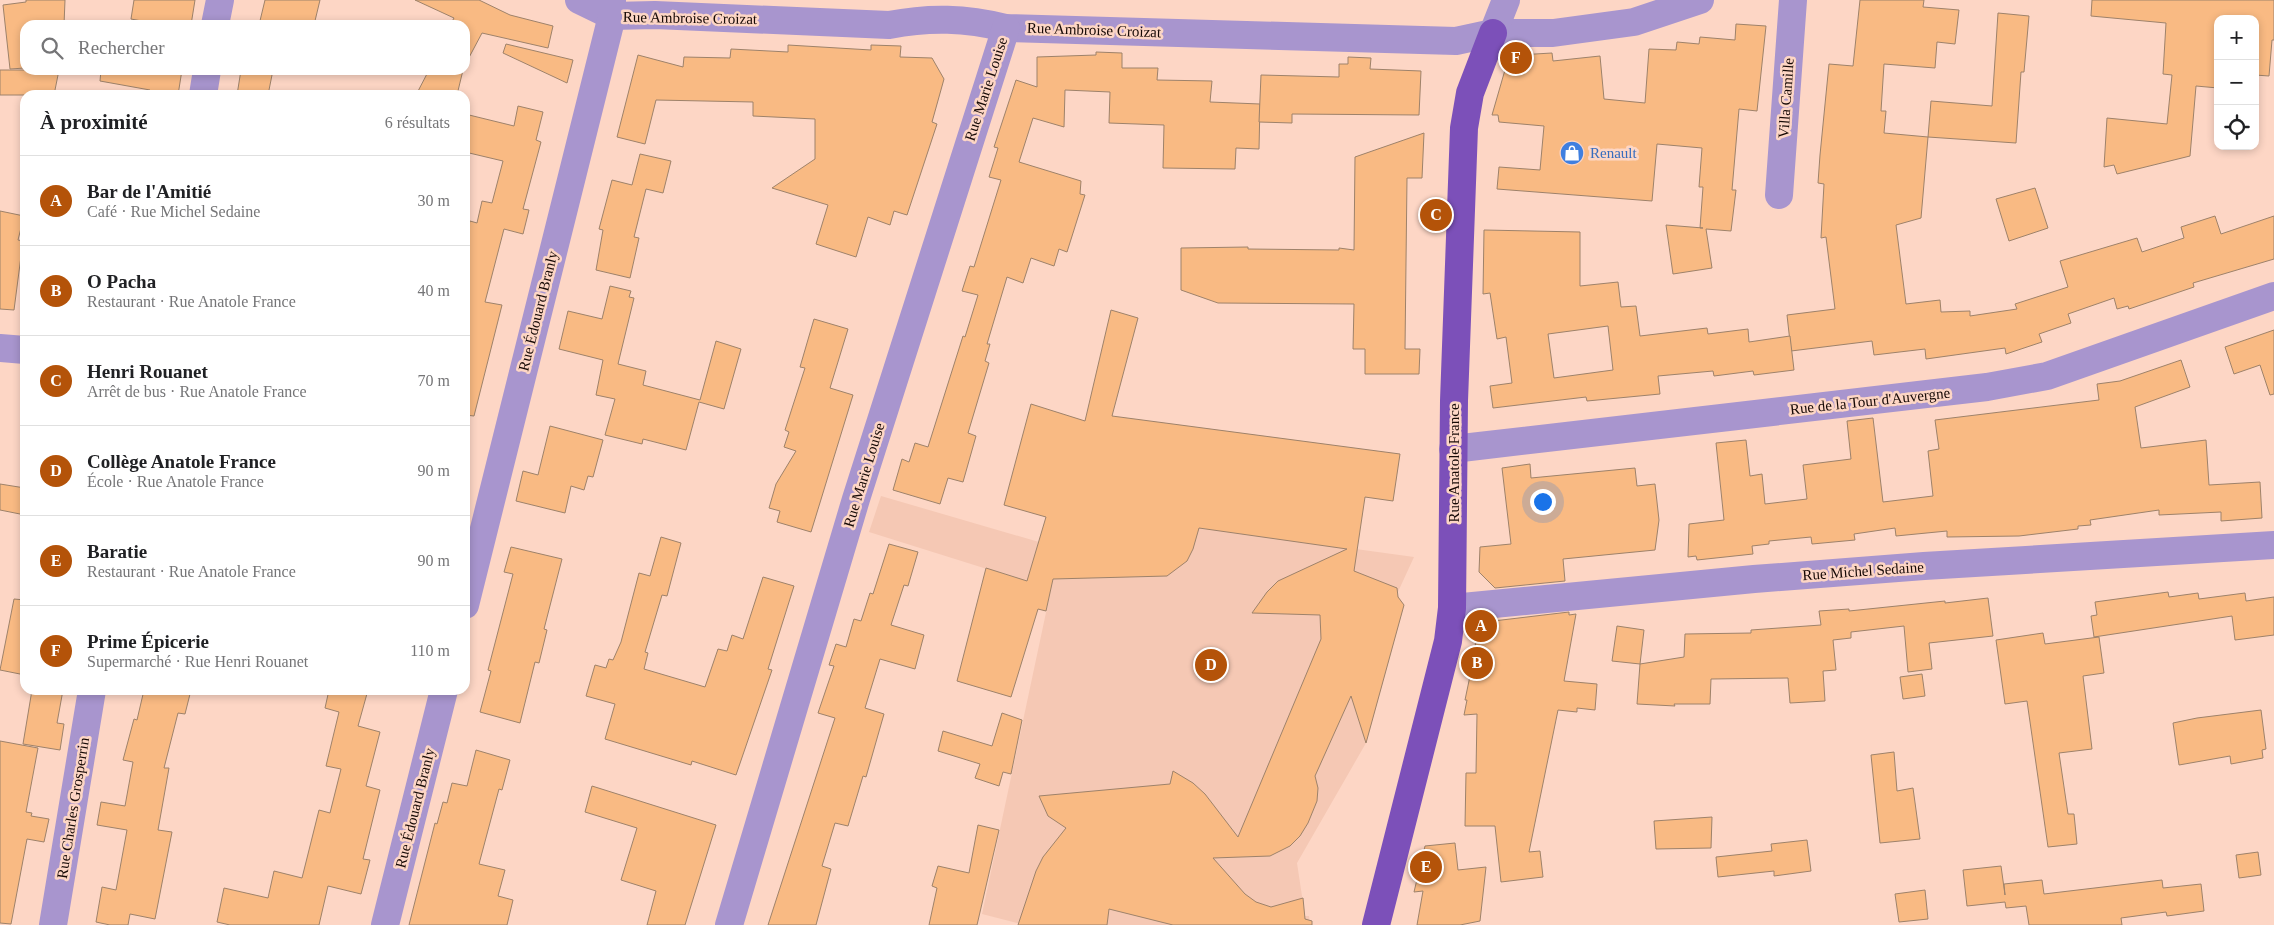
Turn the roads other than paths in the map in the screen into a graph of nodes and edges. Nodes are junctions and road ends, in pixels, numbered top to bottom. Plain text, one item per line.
1 (220, 0) edge
2 (579, 0) edge
3 (1506, 0) edge
4 (1700, 0) edge
5 (1793, 0) edge
6 (612, 8) edge
7 (216, 20) edge
8 (1006, 28) junction
9 (1493, 33) junction
10 (206, 75) edge
11 (204, 90) edge
12 (1779, 195) dead end
13 (2274, 296) edge
14 (0, 348) edge
15 (20, 350) edge
16 (1453, 450) junction
17 (2274, 545) edge
18 (470, 585) edge
19 (1452, 608) junction
20 (91, 695) edge
21 (443, 695) edge
22 (53, 925) edge
23 (385, 925) edge
24 (729, 925) edge
25 (1376, 925) edge

1 - 7 street
2 - 6 street, Rue Ambroise Croizat
3 - 9 street, Rue Anatole France
4 - 9 street, Rue Ambroise Croizat
5 - 12 street, Villa Camille
6 - 8 street, Rue Ambroise Croizat
6 - 18 street, Rue Édouard Branly
8 - 9 street, Rue Ambroise Croizat
8 - 24 street, Rue Marie Louise
9 - 16 main road, Rue Anatole France
10 - 11 street
13 - 16 street, Rue de la Tour d'Auvergne
14 - 15 street
16 - 19 main road, Rue Anatole France
17 - 19 street, Rue Michel Sedaine
19 - 25 main road, Rue Anatole France
20 - 22 street, Rue Charles Grosperrin
21 - 23 street, Rue Édouard Branly

